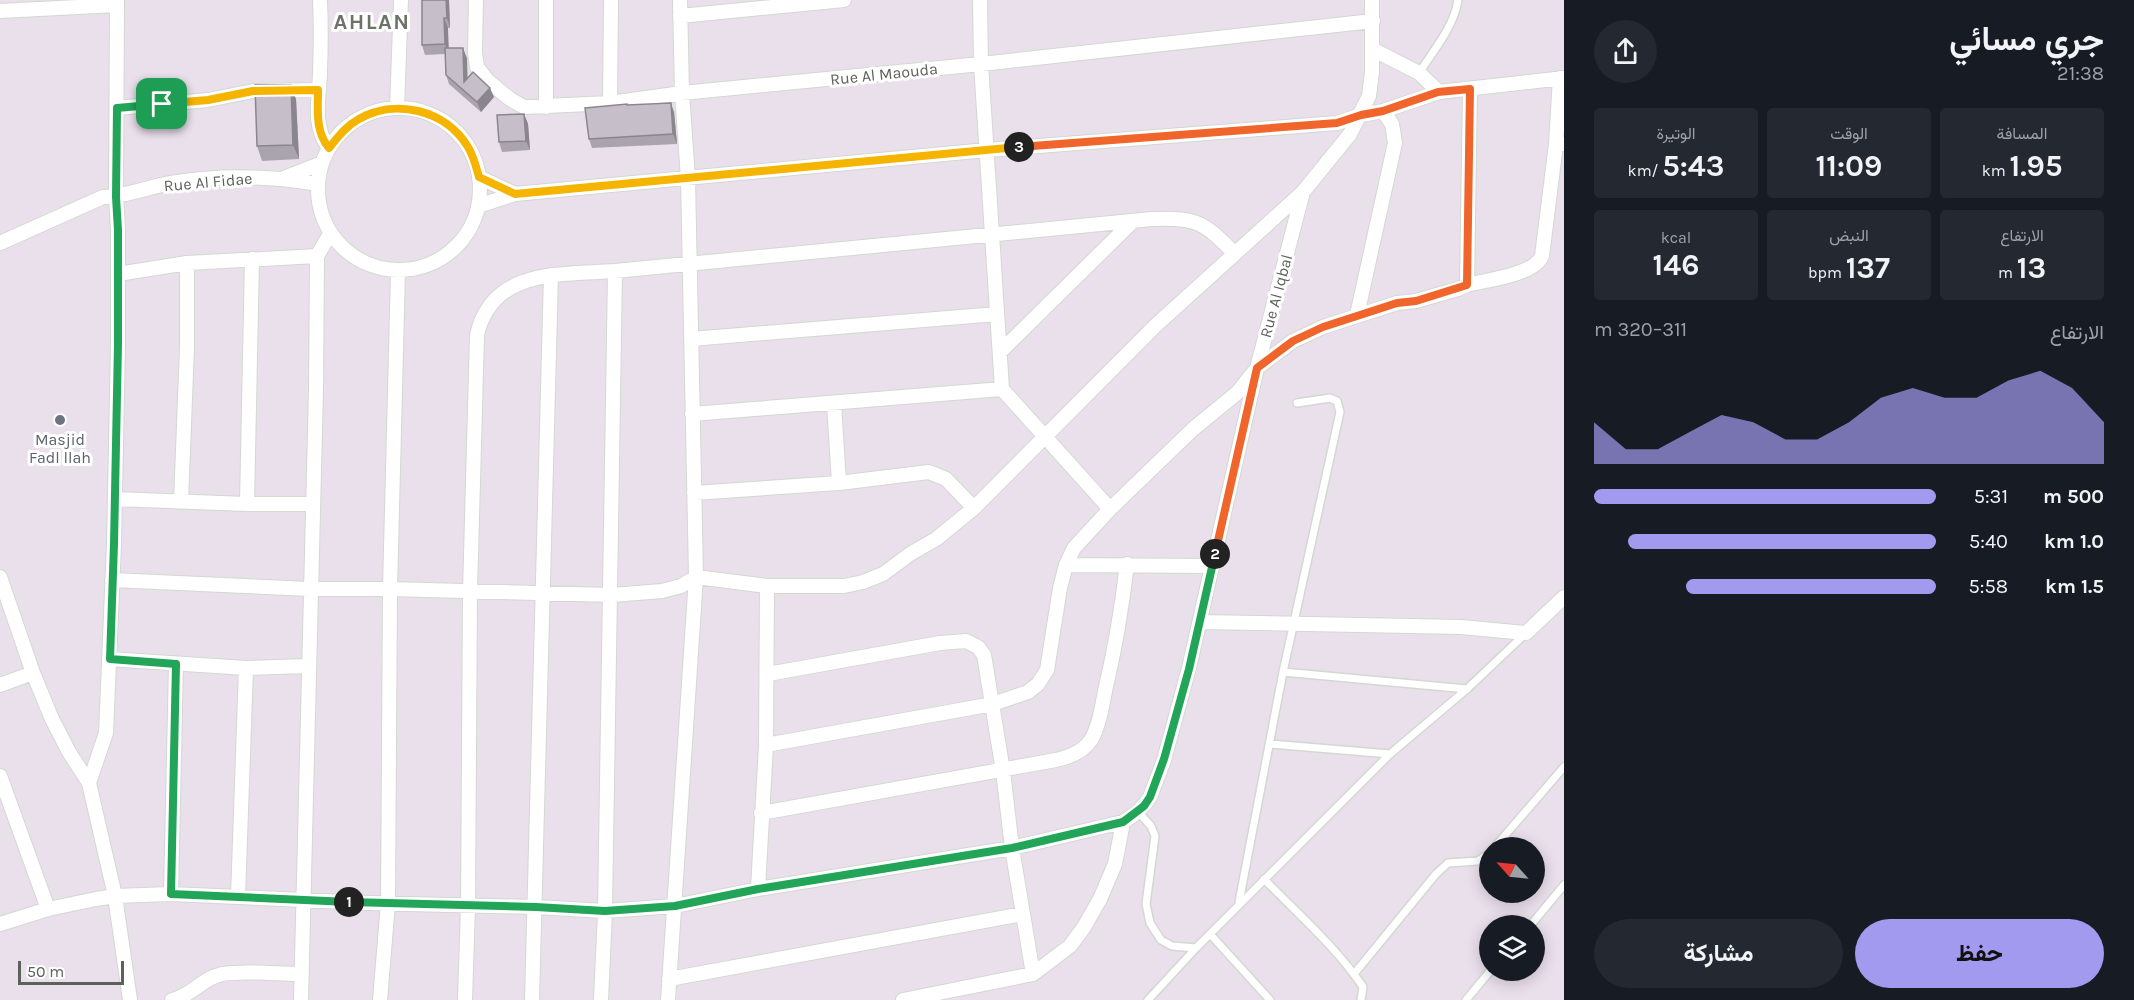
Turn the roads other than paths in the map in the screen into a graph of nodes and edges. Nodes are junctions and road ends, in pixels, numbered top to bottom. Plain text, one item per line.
1 (320, 0) edge
2 (401, 0) edge
3 (476, 0) edge
4 (546, 0) edge
5 (611, 0) edge
6 (680, 0) edge
7 (843, 0) edge
8 (980, 0) edge
9 (1372, 0) edge
10 (1458, 0) edge
11 (117, 3) edge
12 (0, 11) edge
13 (680, 16) junction
14 (1373, 21) junction
15 (1372, 49) junction
16 (981, 64) junction
17 (1419, 73) junction
18 (1562, 78) edge
19 (1470, 89) junction
20 (318, 90) junction
21 (1438, 92) junction
22 (682, 93) junction
23 (610, 103) junction
24 (546, 107) junction
25 (117, 108) junction
26 (397, 108) junction
27 (1383, 111) junction
28 (1361, 115) junction
29 (1560, 144) edge
30 (329, 148) junction
31 (987, 150) junction
32 (322, 163) junction
33 (479, 177) junction
34 (284, 178) junction
35 (688, 178) junction
36 (318, 184) junction
37 (1303, 192) junction
38 (515, 194) junction
39 (116, 197) junction
40 (478, 206) junction
41 (1132, 222) junction
42 (330, 234) junction
43 (992, 235) junction
44 (0, 243) edge
45 (1234, 253) junction
46 (317, 256) junction
47 (252, 259) junction
48 (187, 263) junction
49 (688, 264) junction
50 (399, 271) junction
51 (615, 271) junction
52 (118, 274) junction
53 (551, 276) junction
54 (1467, 285) junction
55 (997, 314) junction
56 (1357, 315) junction
57 (691, 339) junction
58 (1000, 352) junction
59 (1257, 368) junction
60 (1002, 389) junction
61 (834, 403) junction
62 (1297, 403) dead end
63 (692, 414) junction
64 (1045, 437) junction
65 (838, 483) junction
66 (694, 493) junction
67 (115, 499) junction
68 (181, 502) junction
69 (247, 504) junction
70 (312, 504) junction
71 (974, 508) junction
72 (1110, 509) junction
73 (1127, 564) junction
74 (1066, 565) junction
75 (1213, 566) junction
76 (0, 577) edge
77 (696, 577) junction
78 (112, 580) junction
79 (767, 586) junction
80 (310, 589) junction
81 (390, 589) junction
82 (3, 591) edge
83 (470, 592) junction
84 (543, 593) junction
85 (612, 595) junction
86 (1564, 597) edge
87 (1201, 622) junction
88 (1293, 625) junction
89 (1526, 633) junction
90 (110, 659) junction
91 (176, 664) junction
92 (308, 666) junction
93 (246, 668) junction
94 (1283, 672) junction
95 (33, 673) junction
96 (768, 674) junction
97 (0, 685) edge
98 (1467, 688) junction
99 (993, 704) junction
100 (1270, 744) junction
101 (766, 745) junction
102 (1390, 754) junction
103 (1564, 767) edge
104 (1003, 771) junction
105 (0, 776) edge
106 (90, 783) junction
107 (1138, 812) junction
108 (762, 813) junction
109 (1123, 822) junction
110 (1504, 837) edge
111 (1012, 848) junction
112 (1479, 860) edge
113 (1264, 879) junction
114 (1564, 885) edge
115 (758, 889) junction
116 (171, 894) junction
117 (116, 896) junction
118 (238, 897) junction
119 (303, 900) junction
120 (388, 903) junction
121 (1239, 903) junction
122 (468, 906) junction
123 (675, 906) junction
124 (536, 907) junction
125 (48, 909) junction
126 (605, 911) junction
127 (1023, 914) junction
128 (1539, 915) edge
129 (0, 924) edge
130 (1210, 934) junction
131 (1196, 948) junction
132 (302, 974) junction
133 (1033, 974) junction
134 (1354, 974) junction
135 (669, 979) junction
136 (1482, 981) edge
137 (1155, 992) junction
138 (181, 999) edge
139 (130, 1000) edge
140 (301, 1000) edge
141 (380, 1000) edge
142 (465, 1000) edge
143 (532, 1000) edge
144 (601, 1000) edge
145 (668, 1000) edge
146 (903, 1000) edge
147 (1148, 1000) edge
148 (1163, 1000) edge
149 (1270, 1000) edge
150 (1361, 1000) edge
151 (1466, 1000) edge

1 - 20 street
2 - 26 street
3 - 24 street, Rue Al Maouda
4 - 24 street
5 - 23 street
6 - 13 street
7 - 13 street
8 - 16 street
9 - 14 street, Rue Al Iqbal
10 - 17 lane
11 - 12 street
11 - 25 street
13 - 22 street
14 - 15 street, Rue Al Iqbal
14 - 16 street, Rue Al Maouda
15 - 17 street
15 - 28 street, Rue Al Iqbal
16 - 22 street, Rue Al Maouda
16 - 31 street
17 - 21 street
18 - 19 street
18 - 29 street
19 - 21 street
19 - 54 street
20 - 25 street
20 - 30 street
21 - 27 street
22 - 23 street, Rue Al Maouda
22 - 35 street
23 - 24 street, Rue Al Maouda
25 - 39 street
26 - 30 street
26 - 33 street
27 - 28 street
27 - 56 street
28 - 31 street
28 - 37 street, Rue Al Iqbal
29 - 54 street
30 - 32 street
31 - 35 street
31 - 43 street
32 - 34 street, Rue Al Fidae
32 - 36 street
33 - 38 street
33 - 40 street
34 - 36 street, Rue Al Fidae
34 - 39 street, Rue Al Fidae
35 - 38 street
35 - 49 street
36 - 42 street
37 - 45 street
37 - 59 street, Rue Al Iqbal
38 - 40 street
39 - 44 street, Rue Al Fidae
39 - 52 street
40 - 50 street
41 - 43 street
41 - 45 street
41 - 58 street
42 - 46 street
42 - 50 street
43 - 49 street
43 - 55 street
45 - 64 street
46 - 47 street
46 - 70 street
47 - 48 street
47 - 69 street
48 - 52 street
48 - 68 street
49 - 51 street
49 - 57 street
50 - 81 street
51 - 53 street
51 - 85 street
52 - 67 street
53 - 83 street
53 - 84 street
54 - 56 street
55 - 57 street
55 - 58 street
56 - 59 street
57 - 63 street
58 - 60 street
59 - 72 street
59 - 75 street, Rue Al Iqbal
60 - 61 street
60 - 64 street
61 - 63 street
61 - 65 street
62 - 88 lane
63 - 66 street
64 - 71 street
64 - 72 street
65 - 66 street
65 - 71 street
66 - 77 street
67 - 68 street
67 - 78 street
68 - 69 street
69 - 70 street
70 - 80 street
71 - 79 street
72 - 74 street
73 - 74 street
73 - 75 street
73 - 104 street
74 - 99 street
75 - 87 street, Rue Al Iqbal
76 - 82 street
77 - 79 street
77 - 85 street
77 - 123 street
78 - 80 street
78 - 90 street
79 - 96 street
80 - 81 street
80 - 92 street
81 - 83 street
81 - 120 street
82 - 95 street
83 - 84 street
83 - 122 street
84 - 85 street
84 - 124 street
85 - 126 street
86 - 89 street
87 - 88 street
87 - 107 street, Rue Al Iqbal
88 - 89 street
88 - 94 lane
89 - 98 lane
90 - 91 street
90 - 106 street
91 - 93 street
91 - 116 street
92 - 93 street
92 - 119 street
93 - 118 street
94 - 98 lane
94 - 100 lane
95 - 97 street
95 - 106 street
96 - 99 street
96 - 101 street
98 - 102 lane
99 - 101 street
99 - 104 street
100 - 102 lane
100 - 121 lane
101 - 108 street
102 - 113 lane
103 - 110 lane
104 - 108 street
104 - 111 street
105 - 125 street
106 - 117 street
107 - 109 street
107 - 131 lane
108 - 115 street
109 - 111 street
109 - 133 street
111 - 115 street
111 - 127 street
112 - 134 lane
113 - 121 lane
113 - 134 lane
114 - 128 lane
115 - 123 street
116 - 117 street
116 - 118 street
117 - 125 street
117 - 139 street
118 - 119 street
119 - 120 street
119 - 132 street
120 - 122 street
120 - 141 street
121 - 130 lane
122 - 124 street
122 - 142 street
123 - 126 street
123 - 135 street
124 - 126 street
124 - 143 street
125 - 129 street
126 - 144 street
127 - 133 street
127 - 135 street
130 - 131 lane
130 - 149 lane
131 - 137 lane
132 - 138 street
132 - 140 street
133 - 146 street
134 - 150 lane
135 - 145 street
136 - 151 lane
137 - 147 lane
137 - 148 lane

